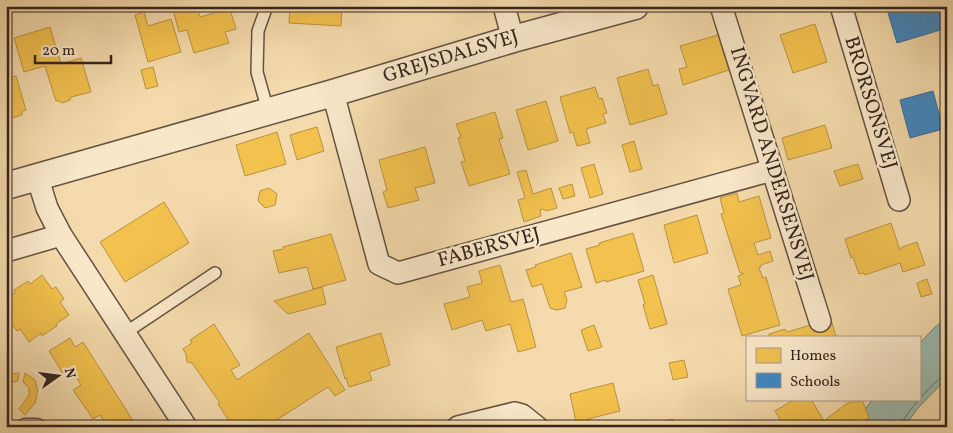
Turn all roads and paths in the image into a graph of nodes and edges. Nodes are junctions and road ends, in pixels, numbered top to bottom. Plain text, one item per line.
1 (266, 6) edge
2 (504, 6) edge
3 (635, 6) edge
4 (721, 6) edge
5 (841, 6) edge
6 (512, 39) junction
7 (333, 93) junction
8 (268, 111) junction
9 (772, 170) junction
10 (37, 176) junction
11 (6, 186) edge
12 (898, 200) dead end
13 (61, 234) junction
14 (6, 251) edge
15 (216, 273) dead end
16 (820, 321) dead end
17 (125, 332) junction
18 (24, 427) edge
19 (37, 427) edge
20 (186, 427) edge
21 (458, 427) edge
22 (537, 427) edge

1 - 8 lane
2 - 6 street
3 - 6 street, GREJSDALSVEJ
4 - 9 street, INGVARD ANDERSENSVEJ
5 - 12 street, BRORSONSVEJ
6 - 7 street, GREJSDALSVEJ
7 - 8 street, GREJSDALSVEJ
7 - 9 street, FABERSVEJ
8 - 10 street, GREJSDALSVEJ
9 - 16 street, INGVARD ANDERSENSVEJ
10 - 11 street, GREJSDALSVEJ
10 - 13 street
13 - 14 street
13 - 17 street
15 - 17 lane
17 - 20 street
18 - 19 street
21 - 22 street

